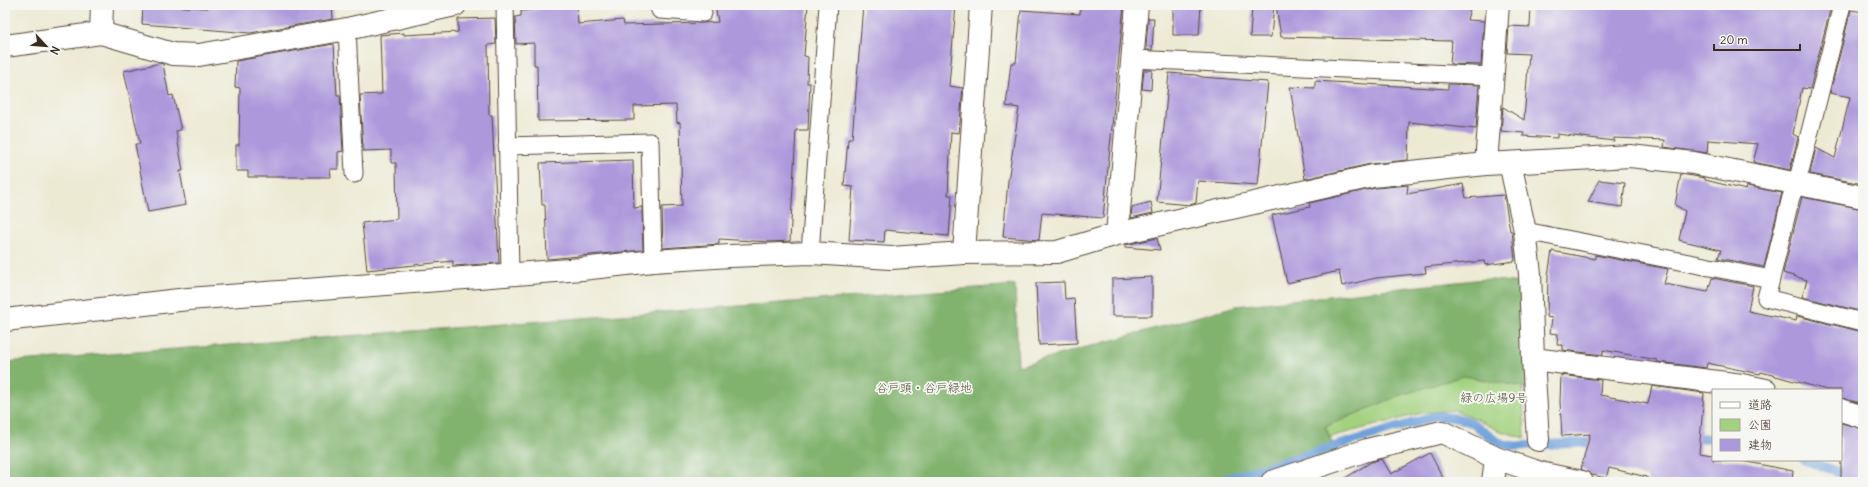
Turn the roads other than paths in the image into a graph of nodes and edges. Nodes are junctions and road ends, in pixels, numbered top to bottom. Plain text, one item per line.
1 (102, 5) edge
2 (455, 5) edge
3 (505, 5) edge
4 (658, 5) edge
5 (828, 5) edge
6 (981, 5) edge
7 (1137, 5) edge
8 (1498, 5) edge
9 (1842, 5) edge
10 (703, 13) dead end
11 (347, 29) junction
12 (101, 33) junction
13 (5, 46) edge
14 (1132, 59) junction
15 (1493, 76) junction
16 (507, 146) junction
17 (1510, 163) junction
18 (1486, 164) junction
19 (354, 174) dead end
20 (1797, 183) junction
21 (1863, 197) edge
22 (1525, 231) junction
23 (1117, 234) junction
24 (964, 253) junction
25 (810, 254) junction
26 (653, 260) junction
27 (510, 274) junction
28 (1771, 279) junction
29 (5, 320) edge
30 (1863, 322) edge
31 (1533, 359) junction
32 (1762, 389) edge
33 (1842, 410) edge
34 (1863, 417) edge
35 (1496, 458) junction
36 (1540, 473) junction
37 (1304, 477) edge
38 (1272, 482) edge
39 (1493, 482) edge
40 (1582, 482) edge

1 - 12 street
2 - 11 street
3 - 16 lane
4 - 10 lane
5 - 25 lane
6 - 24 street
7 - 14 street
8 - 15 street
9 - 20 lane
11 - 12 street
11 - 19 lane
12 - 13 street
14 - 15 lane
14 - 23 street
15 - 18 street
16 - 26 lane
16 - 27 lane
17 - 18 street
17 - 20 street
17 - 22 street
18 - 23 street
20 - 21 street
20 - 28 lane
22 - 28 lane
22 - 31 street
23 - 24 street
24 - 25 street
25 - 26 street
26 - 27 street
27 - 29 street
28 - 30 lane
31 - 32 street
31 - 36 street
33 - 34 street
35 - 36 street
35 - 37 street
35 - 39 street
36 - 40 street
37 - 38 street

